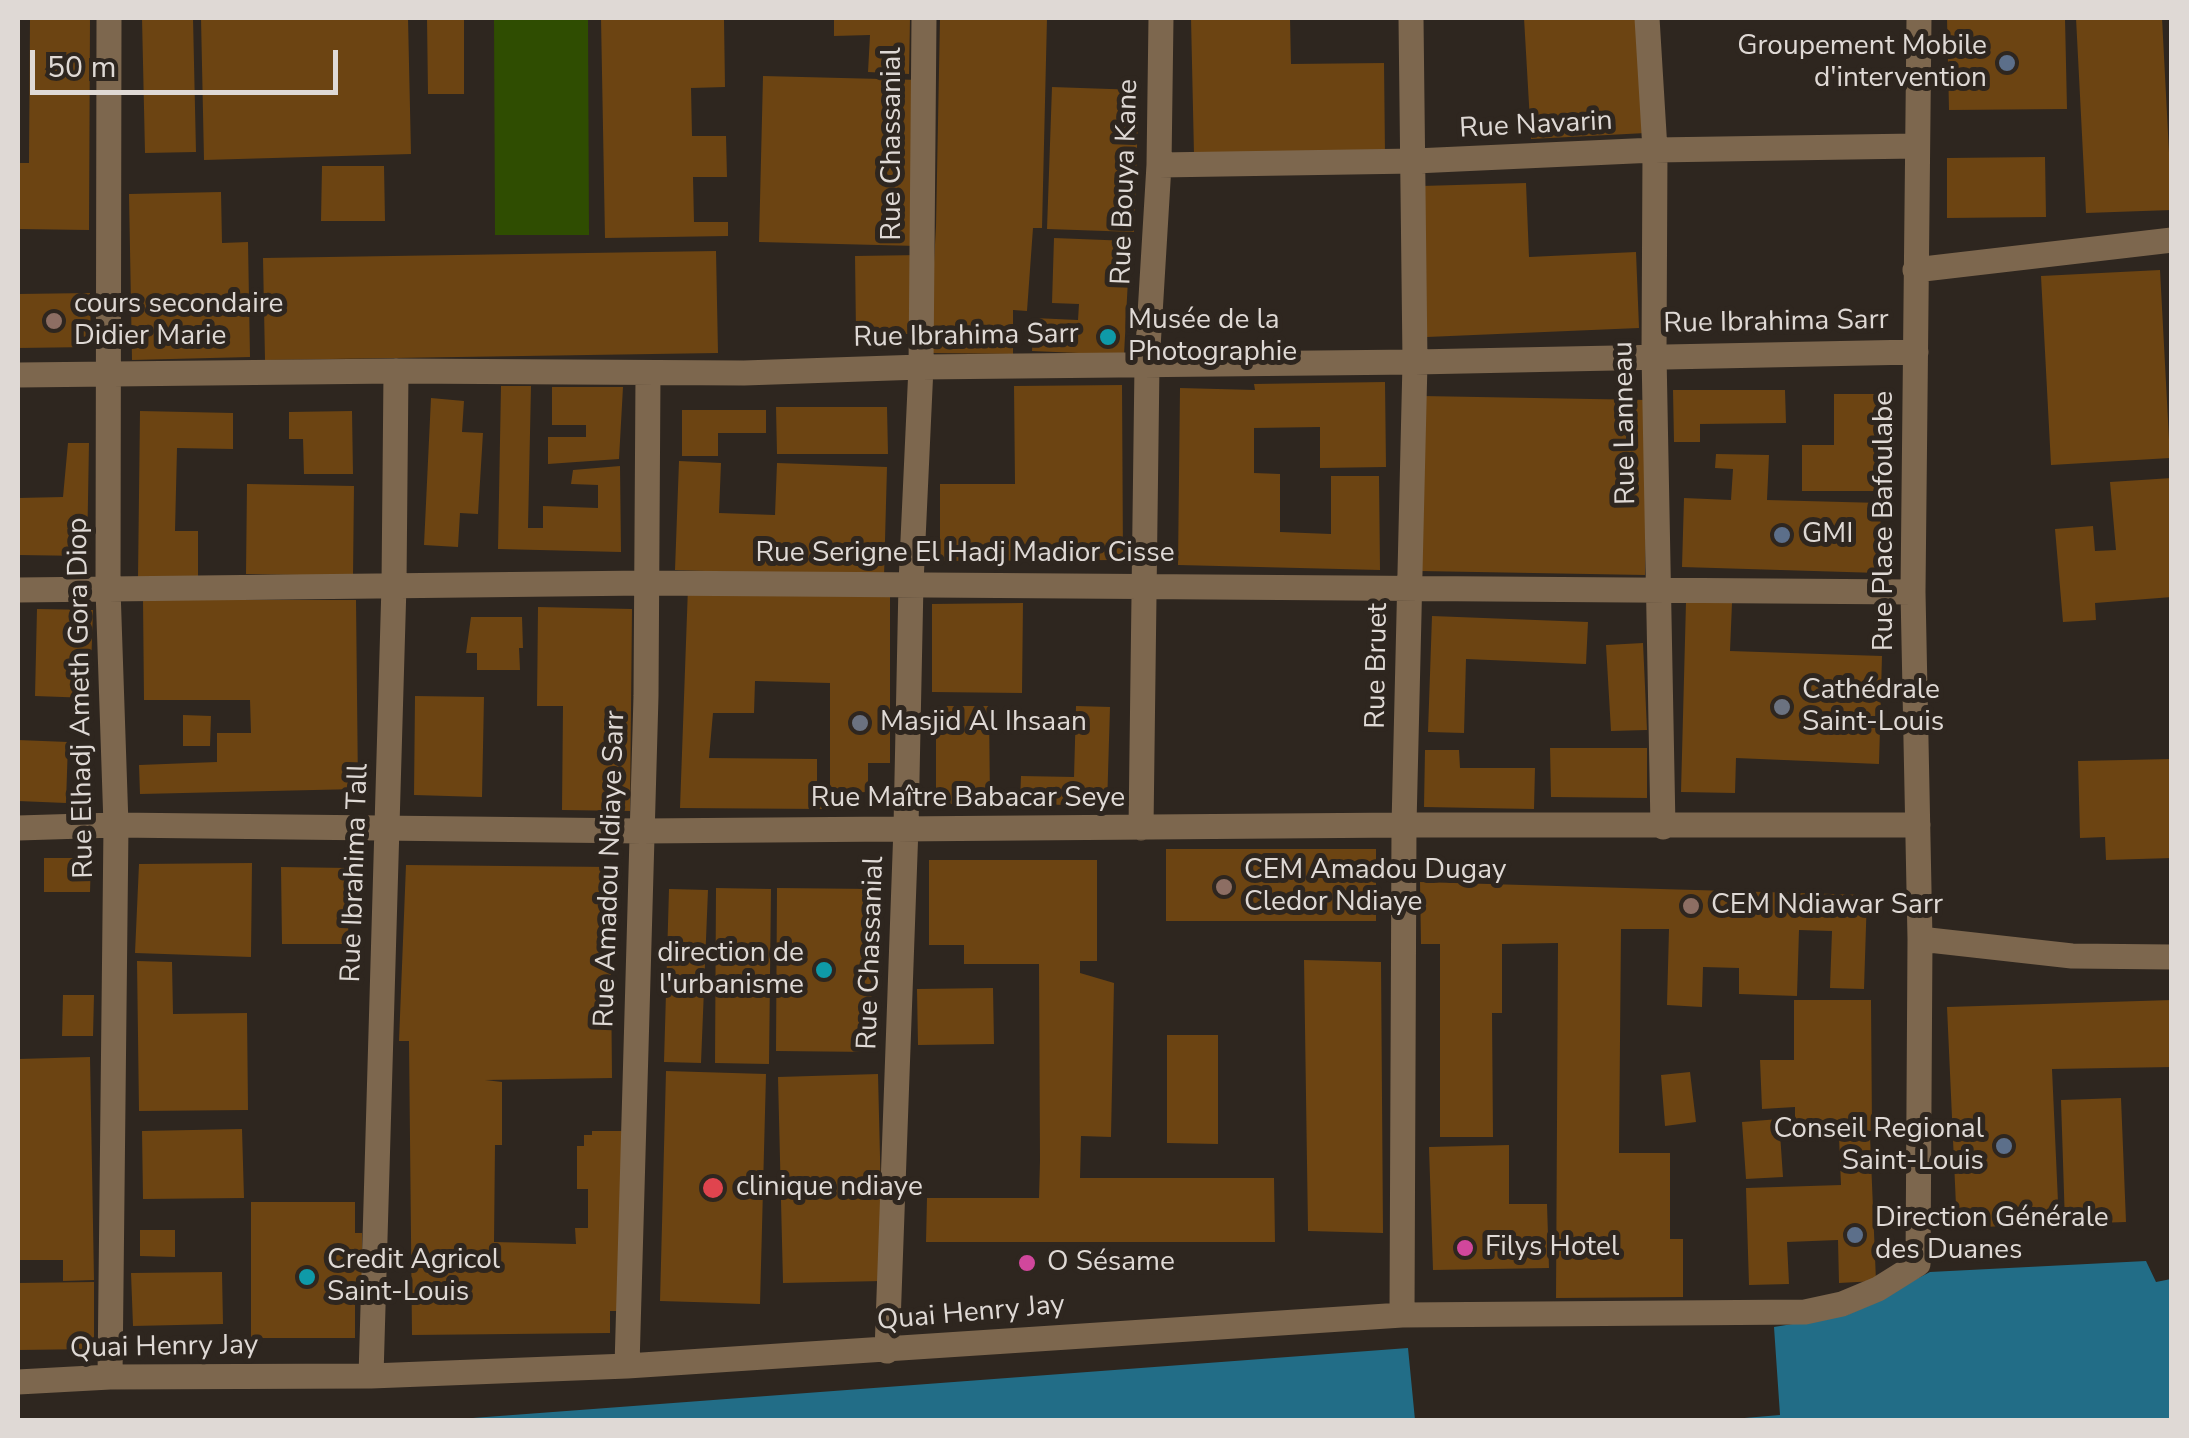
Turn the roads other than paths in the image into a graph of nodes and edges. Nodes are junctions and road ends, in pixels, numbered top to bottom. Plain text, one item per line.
1 (109, 18) edge
2 (924, 18) edge
3 (1161, 18) edge
4 (1411, 18) edge
5 (1648, 18) edge
6 (1918, 18) edge
7 (1916, 146) junction
8 (1655, 150) junction
9 (1414, 162) junction
10 (1158, 166) junction
11 (2172, 240) edge
12 (1915, 270) junction
13 (1916, 352) junction
14 (1654, 354) junction
15 (1415, 362) junction
16 (1147, 364) junction
17 (922, 366) junction
18 (396, 370) junction
19 (648, 373) junction
20 (110, 374) junction
21 (18, 375) edge
22 (646, 582) junction
23 (911, 583) junction
24 (394, 585) junction
25 (1142, 585) junction
26 (1409, 588) junction
27 (108, 589) junction
28 (18, 590) edge
29 (1659, 592) junction
30 (1913, 592) junction
31 (1404, 825) junction
32 (1918, 825) junction
33 (116, 826) junction
34 (906, 827) junction
35 (1663, 827) junction
36 (18, 828) edge
37 (388, 828) junction
38 (1141, 828) junction
39 (642, 832) junction
40 (1920, 939) junction
41 (2172, 956) edge
42 (1918, 1264) joint
43 (1402, 1315) junction
44 (888, 1351) junction
45 (627, 1366) junction
46 (371, 1376) junction
47 (110, 1377) junction
48 (18, 1382) edge

1 - 20 street, Rue Elhadj Ameth Gora Diop
2 - 17 street, Rue Chassanial
3 - 10 street, Rue Bouya Kane
4 - 9 street, Rue Bruet
5 - 8 street, Rue Lanneau
6 - 7 street, Rue Place Bafoulabe
7 - 8 street, Rue Navarin
7 - 12 street, Rue Place Bafoulabe
8 - 9 street, Rue Navarin
8 - 14 street, Rue Lanneau
9 - 10 street, Rue Navarin
9 - 15 street, Rue Bruet
10 - 16 street, Rue Bouya Kane
11 - 12 street
12 - 13 street, Rue Place Bafoulabe
13 - 14 street, Rue Ibrahima Sarr
13 - 30 street, Rue Place Bafoulabe
14 - 15 street, Rue Ibrahima Sarr
14 - 29 street, Rue Lanneau
15 - 16 street, Rue Ibrahima Sarr
15 - 26 street, Rue Bruet
16 - 17 street, Rue Ibrahima Sarr
16 - 25 street, Rue Bouya Kane
17 - 19 street, Rue Ibrahima Sarr
17 - 23 street, Rue Chassanial
18 - 19 street, Rue Ibrahima Sarr
18 - 20 street, Rue Ibrahima Sarr
18 - 24 street, Rue Ibrahima Tall
19 - 22 street, Rue Amadou Ndiaye Sarr
20 - 21 street, Rue Ibrahima Sarr
20 - 27 street, Rue Elhadj Ameth Gora Diop
22 - 23 street, Rue Serigne El Hadj Madior Cisse
22 - 24 street, Rue Serigne El Hadj Madior Cisse
22 - 39 street, Rue Amadou Ndiaye Sarr
23 - 25 street, Rue Serigne El Hadj Madior Cisse
23 - 34 street, Rue Chassanial
24 - 27 street, Rue Serigne El Hadj Madior Cisse
24 - 37 street, Rue Ibrahima Tall
25 - 26 street, Rue Serigne El Hadj Madior Cisse
25 - 38 street, Rue Bouya Kane
26 - 29 street, Rue Serigne El Hadj Madior Cisse
26 - 31 street, Rue Bruet
27 - 28 street, Rue Serigne El Hadj Madior Cisse
27 - 33 street, Rue Elhadj Ameth Gora Diop
29 - 30 street, Rue Serigne El Hadj Madior Cisse
29 - 35 street, Rue Lanneau
30 - 32 street, Rue Place Bafoulabe
31 - 35 street, Rue Maître Babacar Seye
31 - 38 street, Rue Maître Babacar Seye
31 - 43 street, Rue Bruet
32 - 35 street, Rue Maître Babacar Seye
32 - 40 street, Rue Place Bafoulabe
33 - 36 street, Rue Maître Babacar Seye
33 - 37 street, Rue Maître Babacar Seye
33 - 47 street, Rue Elhadj Ameth Gora Diop
34 - 38 street, Rue Maître Babacar Seye
34 - 39 street, Rue Maître Babacar Seye
34 - 44 street, Rue Chassanial
37 - 39 street, Rue Maître Babacar Seye
37 - 46 street, Rue Ibrahima Tall
39 - 45 street, Rue Amadou Ndiaye Sarr
40 - 41 street
40 - 42 street, Rue Place Bafoulabe
42 - 43 street, Quai Henry Jay
43 - 44 street, Quai Henry Jay
44 - 45 street, Quai Henry Jay
45 - 46 street, Quai Henry Jay
46 - 47 street, Quai Henry Jay
47 - 48 street, Quai Henry Jay

